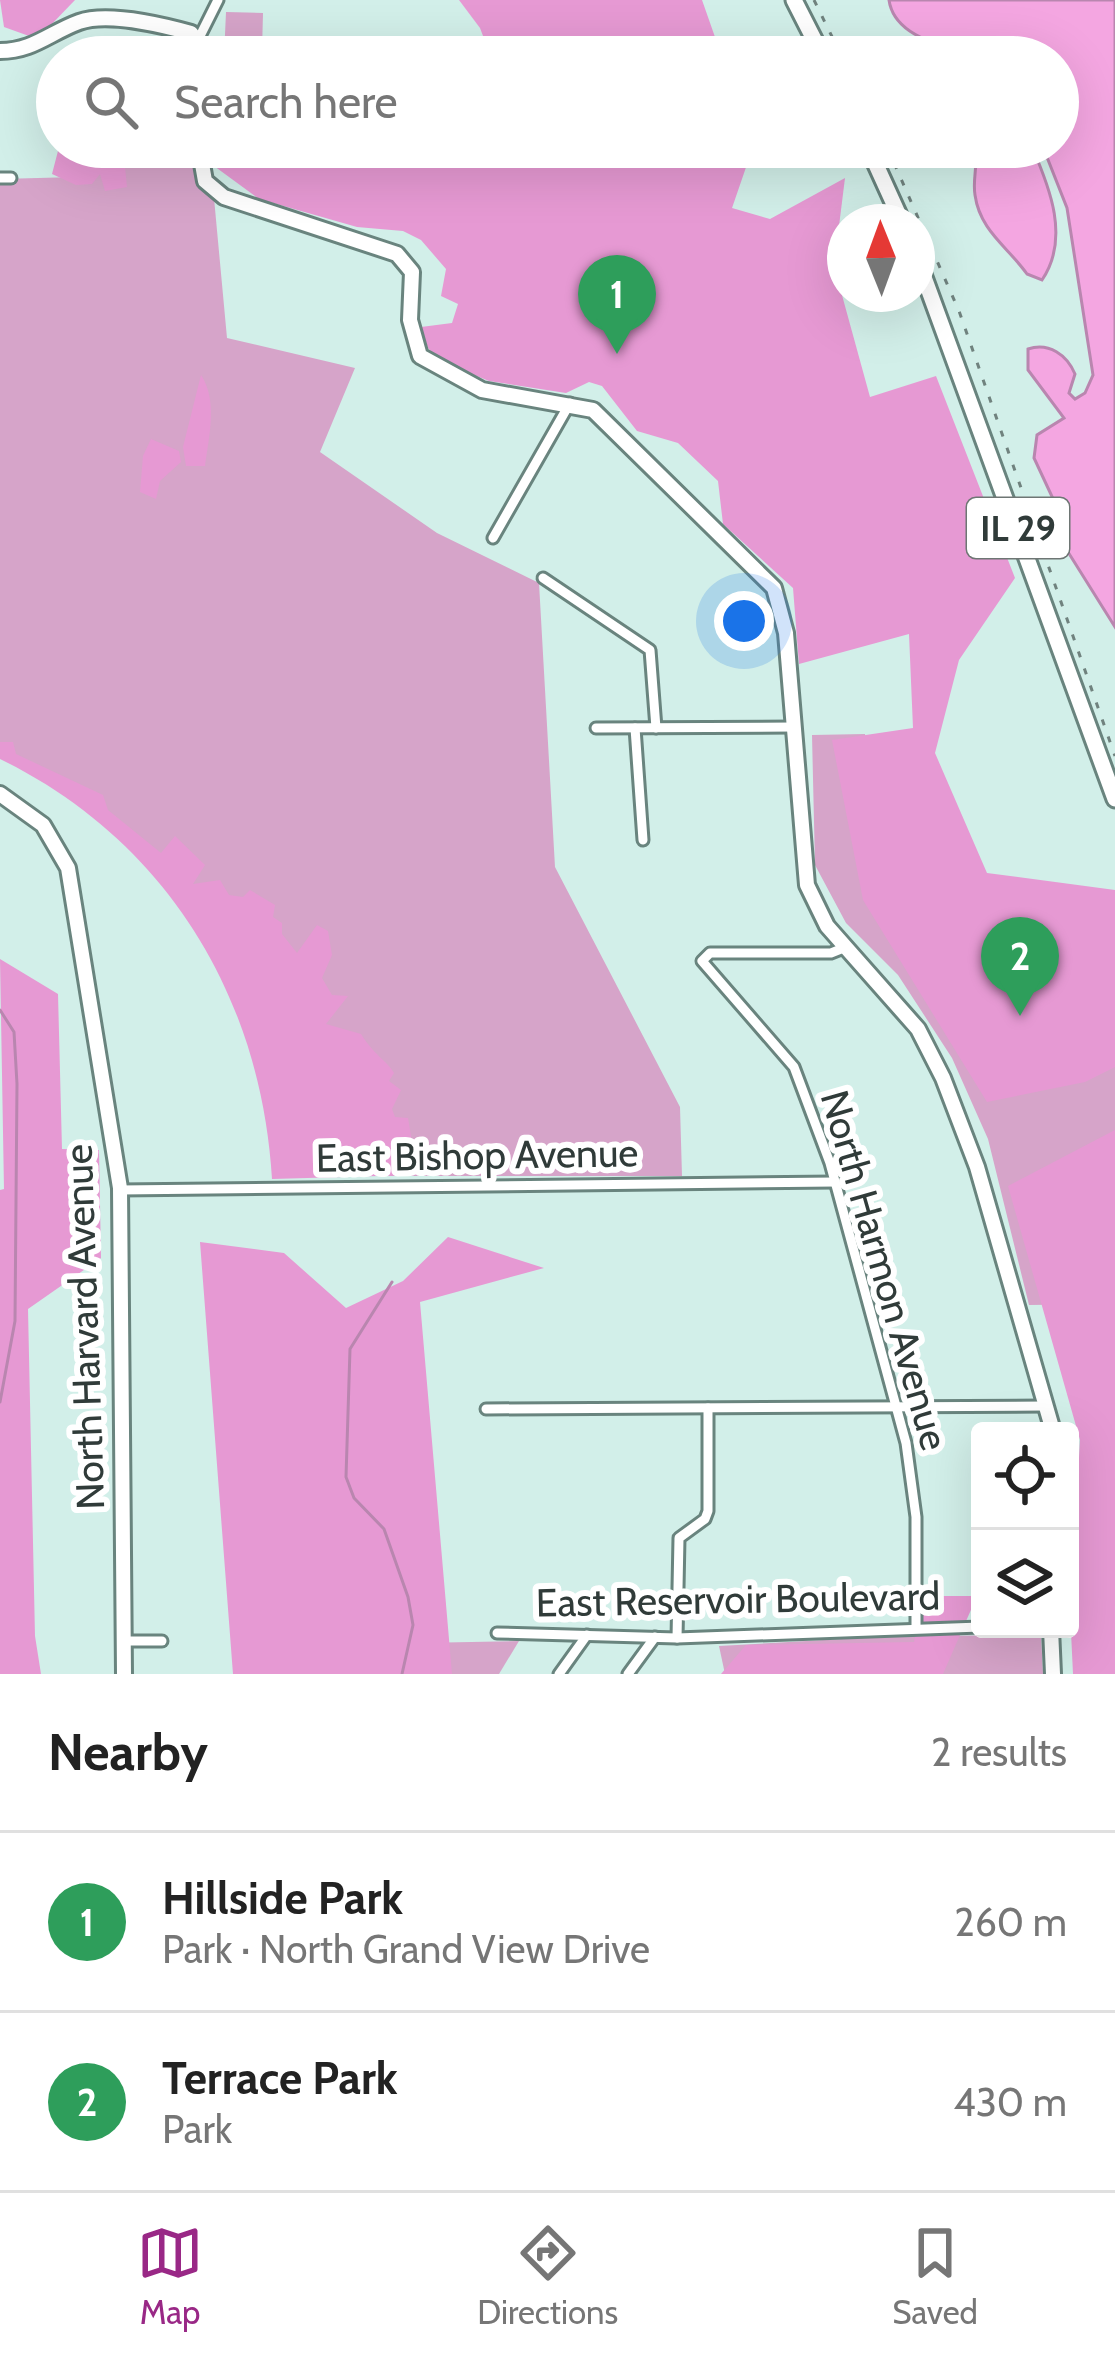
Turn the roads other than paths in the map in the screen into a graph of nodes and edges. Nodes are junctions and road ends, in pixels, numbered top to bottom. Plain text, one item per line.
1 (218, 0) edge
2 (794, 0) edge
3 (52, 36) edge
4 (190, 36) edge
5 (199, 36) edge
6 (812, 36) edge
7 (36, 45) edge
8 (0, 51) edge
9 (203, 168) edge
10 (878, 168) edge
11 (894, 204) edge
12 (935, 307) edge
13 (570, 403) junction
14 (493, 538) dead end
15 (543, 578) dead end
16 (793, 727) junction
17 (596, 728) dead end
18 (635, 728) junction
19 (656, 728) junction
20 (0, 794) edge
21 (1115, 799) edge
22 (643, 840) dead end
23 (846, 947) junction
24 (836, 1182) junction
25 (120, 1190) junction
26 (1045, 1406) junction
27 (898, 1407) junction
28 (486, 1408) dead end
29 (708, 1408) junction
30 (1049, 1422) edge
31 (916, 1627) junction
32 (971, 1627) edge
33 (497, 1633) dead end
34 (587, 1635) junction
35 (655, 1637) junction
36 (677, 1638) junction
37 (1051, 1638) edge
38 (124, 1640) junction
39 (162, 1641) dead end
40 (124, 1674) edge
41 (559, 1674) edge
42 (628, 1674) edge
43 (1053, 1674) edge

1 - 5 street
2 - 6 main road
3 - 4 street
7 - 8 street
9 - 13 street
10 - 11 main road
12 - 21 main road, IL 29
13 - 14 street
13 - 16 street
15 - 19 street
16 - 19 street
16 - 23 street
17 - 18 street
18 - 19 street
18 - 22 street
20 - 25 street, North Harvard Avenue
23 - 24 street, North Harmon Avenue
23 - 26 street
24 - 25 street, East Bishop Avenue
24 - 27 street, North Harmon Avenue
25 - 38 street, North Harvard Avenue
26 - 27 street
26 - 30 street
27 - 29 street
27 - 31 street, North Harmon Avenue
28 - 29 street
29 - 36 street
31 - 32 street, East Reservoir Boulevard
31 - 36 street, East Reservoir Boulevard
33 - 34 street, East Reservoir Boulevard
34 - 35 street, East Reservoir Boulevard
34 - 41 street
35 - 36 street, East Reservoir Boulevard
35 - 42 street
37 - 43 street
38 - 39 street
38 - 40 street, North Harvard Avenue

